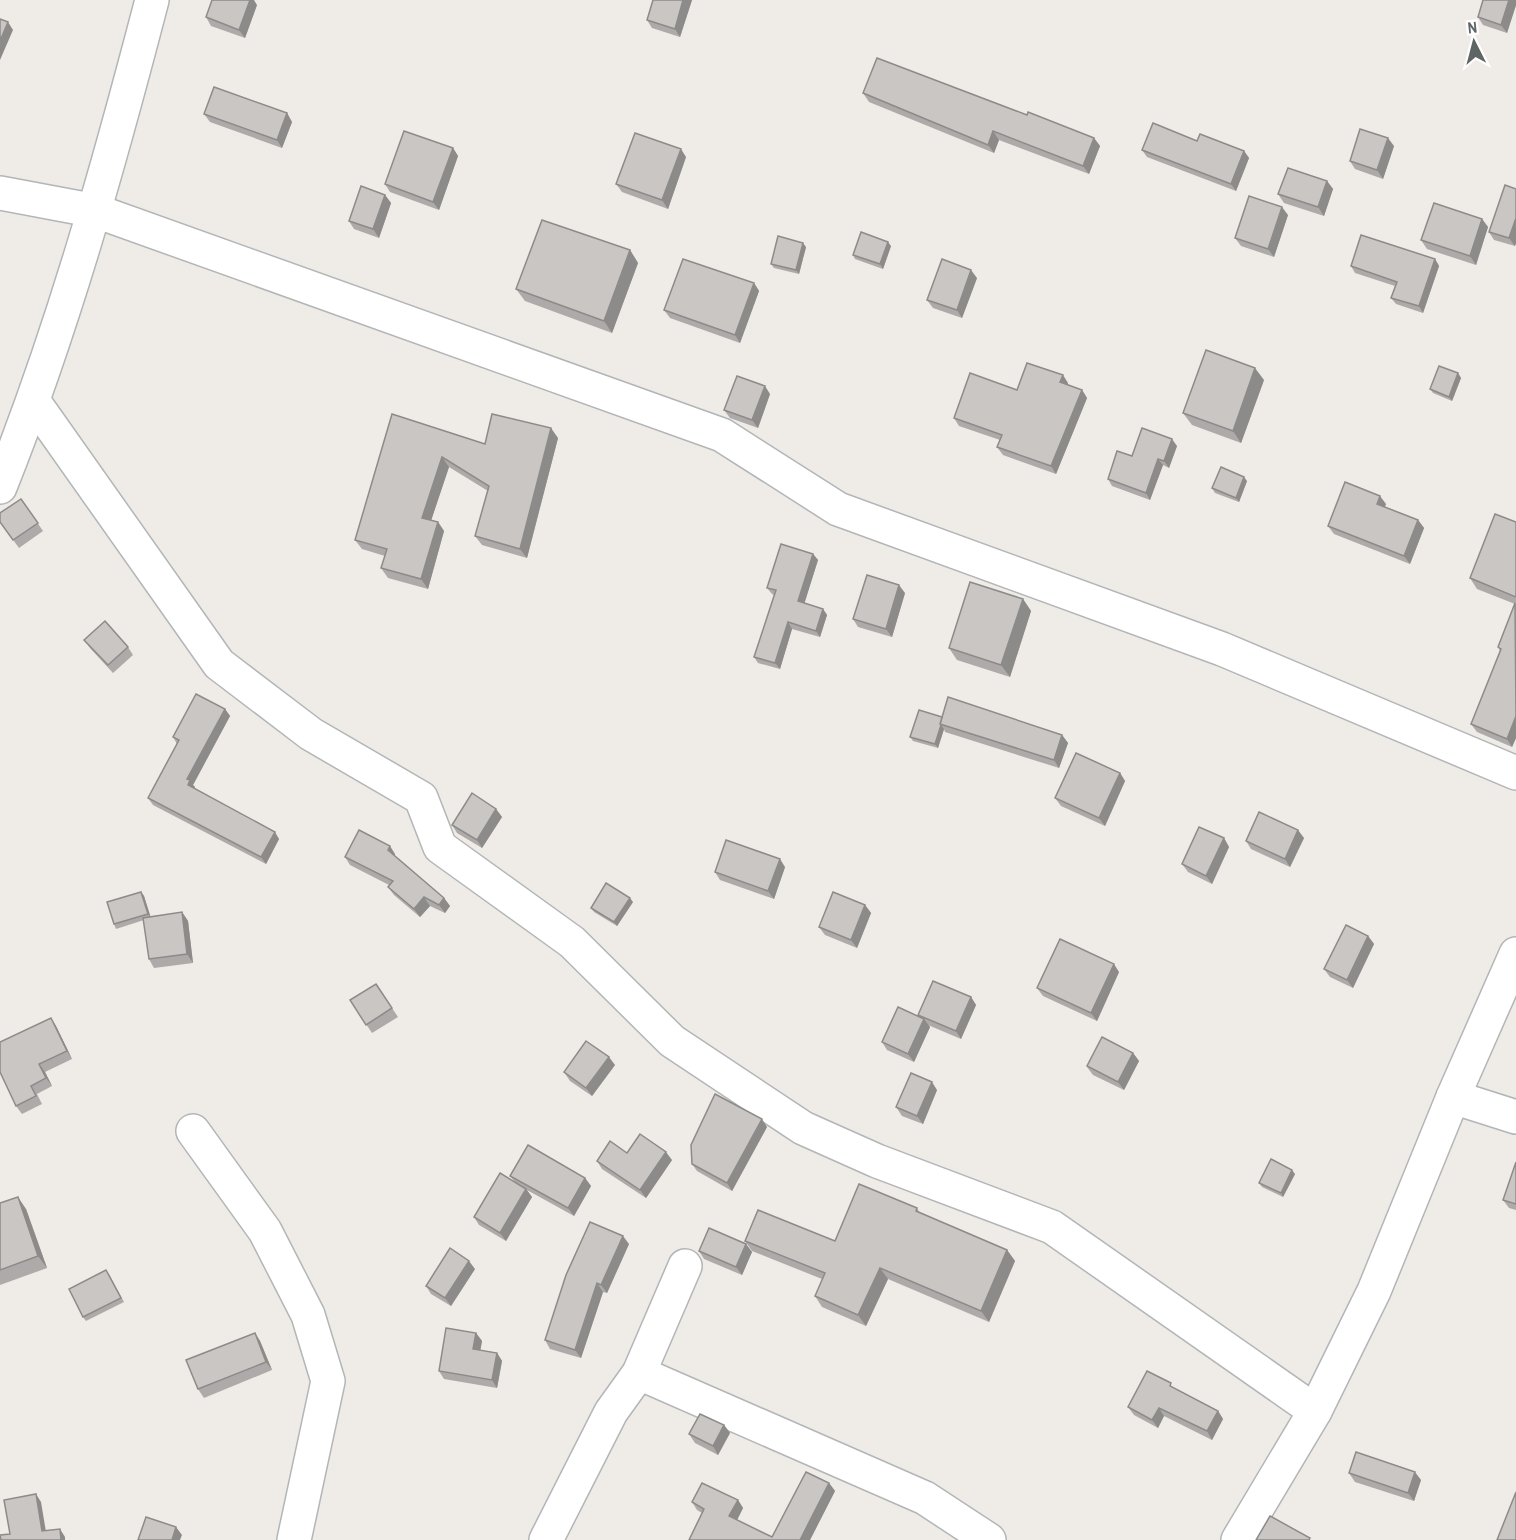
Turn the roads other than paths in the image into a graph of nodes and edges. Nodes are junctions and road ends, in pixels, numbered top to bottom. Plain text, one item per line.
1 (152, 0) edge
2 (0, 193) edge
3 (96, 211) junction
4 (34, 402) junction
5 (0, 487) edge
6 (1516, 773) edge
7 (1516, 954) edge
8 (1453, 1097) junction
9 (1516, 1117) edge
10 (194, 1131) dead end
11 (685, 1266) dead end
12 (639, 1373) junction
13 (1315, 1411) junction
14 (294, 1540) edge
15 (546, 1540) edge
16 (989, 1540) edge
17 (1238, 1540) edge

1 - 3 street
2 - 3 street
3 - 4 street
3 - 6 street
4 - 5 street
4 - 13 street
7 - 8 street
8 - 9 street
8 - 13 street
10 - 14 street
11 - 12 street
12 - 15 street
12 - 16 street
13 - 17 street

